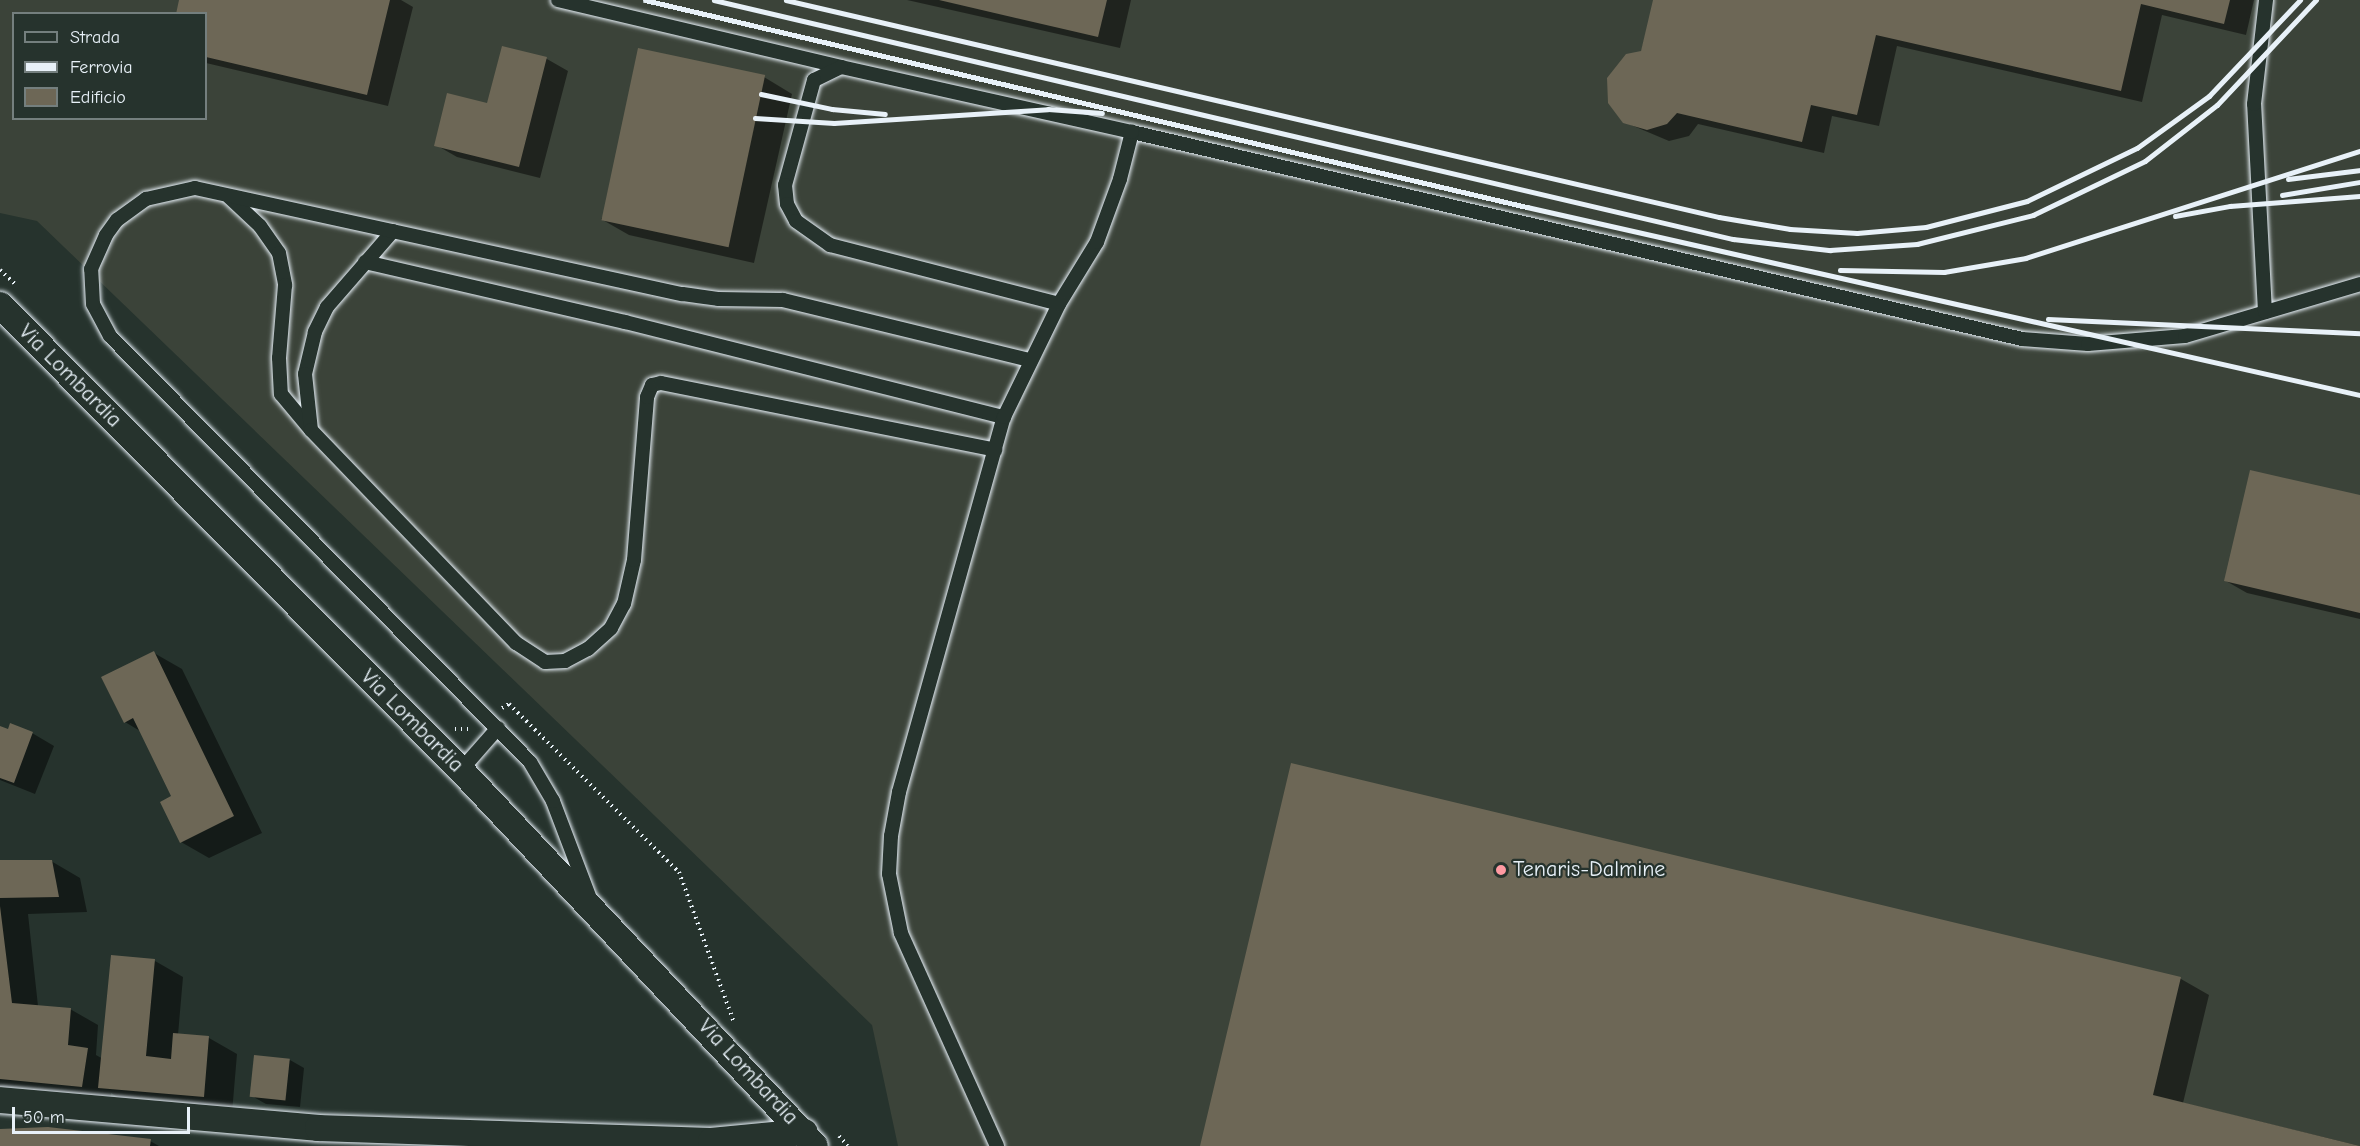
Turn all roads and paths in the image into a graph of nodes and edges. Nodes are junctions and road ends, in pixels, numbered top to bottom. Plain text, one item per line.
1 (558, 0) edge
2 (2266, 0) edge
3 (840, 67) junction
4 (1132, 132) junction
5 (227, 195) junction
6 (393, 231) junction
7 (365, 262) junction
8 (2360, 284) edge
9 (0, 304) edge
10 (1059, 304) junction
11 (2265, 312) junction
12 (1030, 360) junction
13 (1004, 417) junction
14 (311, 430) junction
15 (995, 450) junction
16 (498, 728) junction
17 (461, 770) junction
18 (592, 907) junction
19 (0, 1100) edge
20 (810, 1139) edge
21 (997, 1146) edge

1 - 3 lane
2 - 11 lane
3 - 4 lane
3 - 10 lane
4 - 10 lane
4 - 11 lane
5 - 6 lane
5 - 14 lane
5 - 16 lane
6 - 7 lane
6 - 12 lane
7 - 13 lane
7 - 14 lane
8 - 11 lane
9 - 17 street, Via Lombardia
10 - 12 lane
12 - 13 lane
13 - 15 lane
14 - 15 lane
15 - 21 lane
16 - 17 lane
16 - 18 lane
17 - 18 street, Via Lombardia
18 - 20 street, Via Lombardia
19 - 20 street

